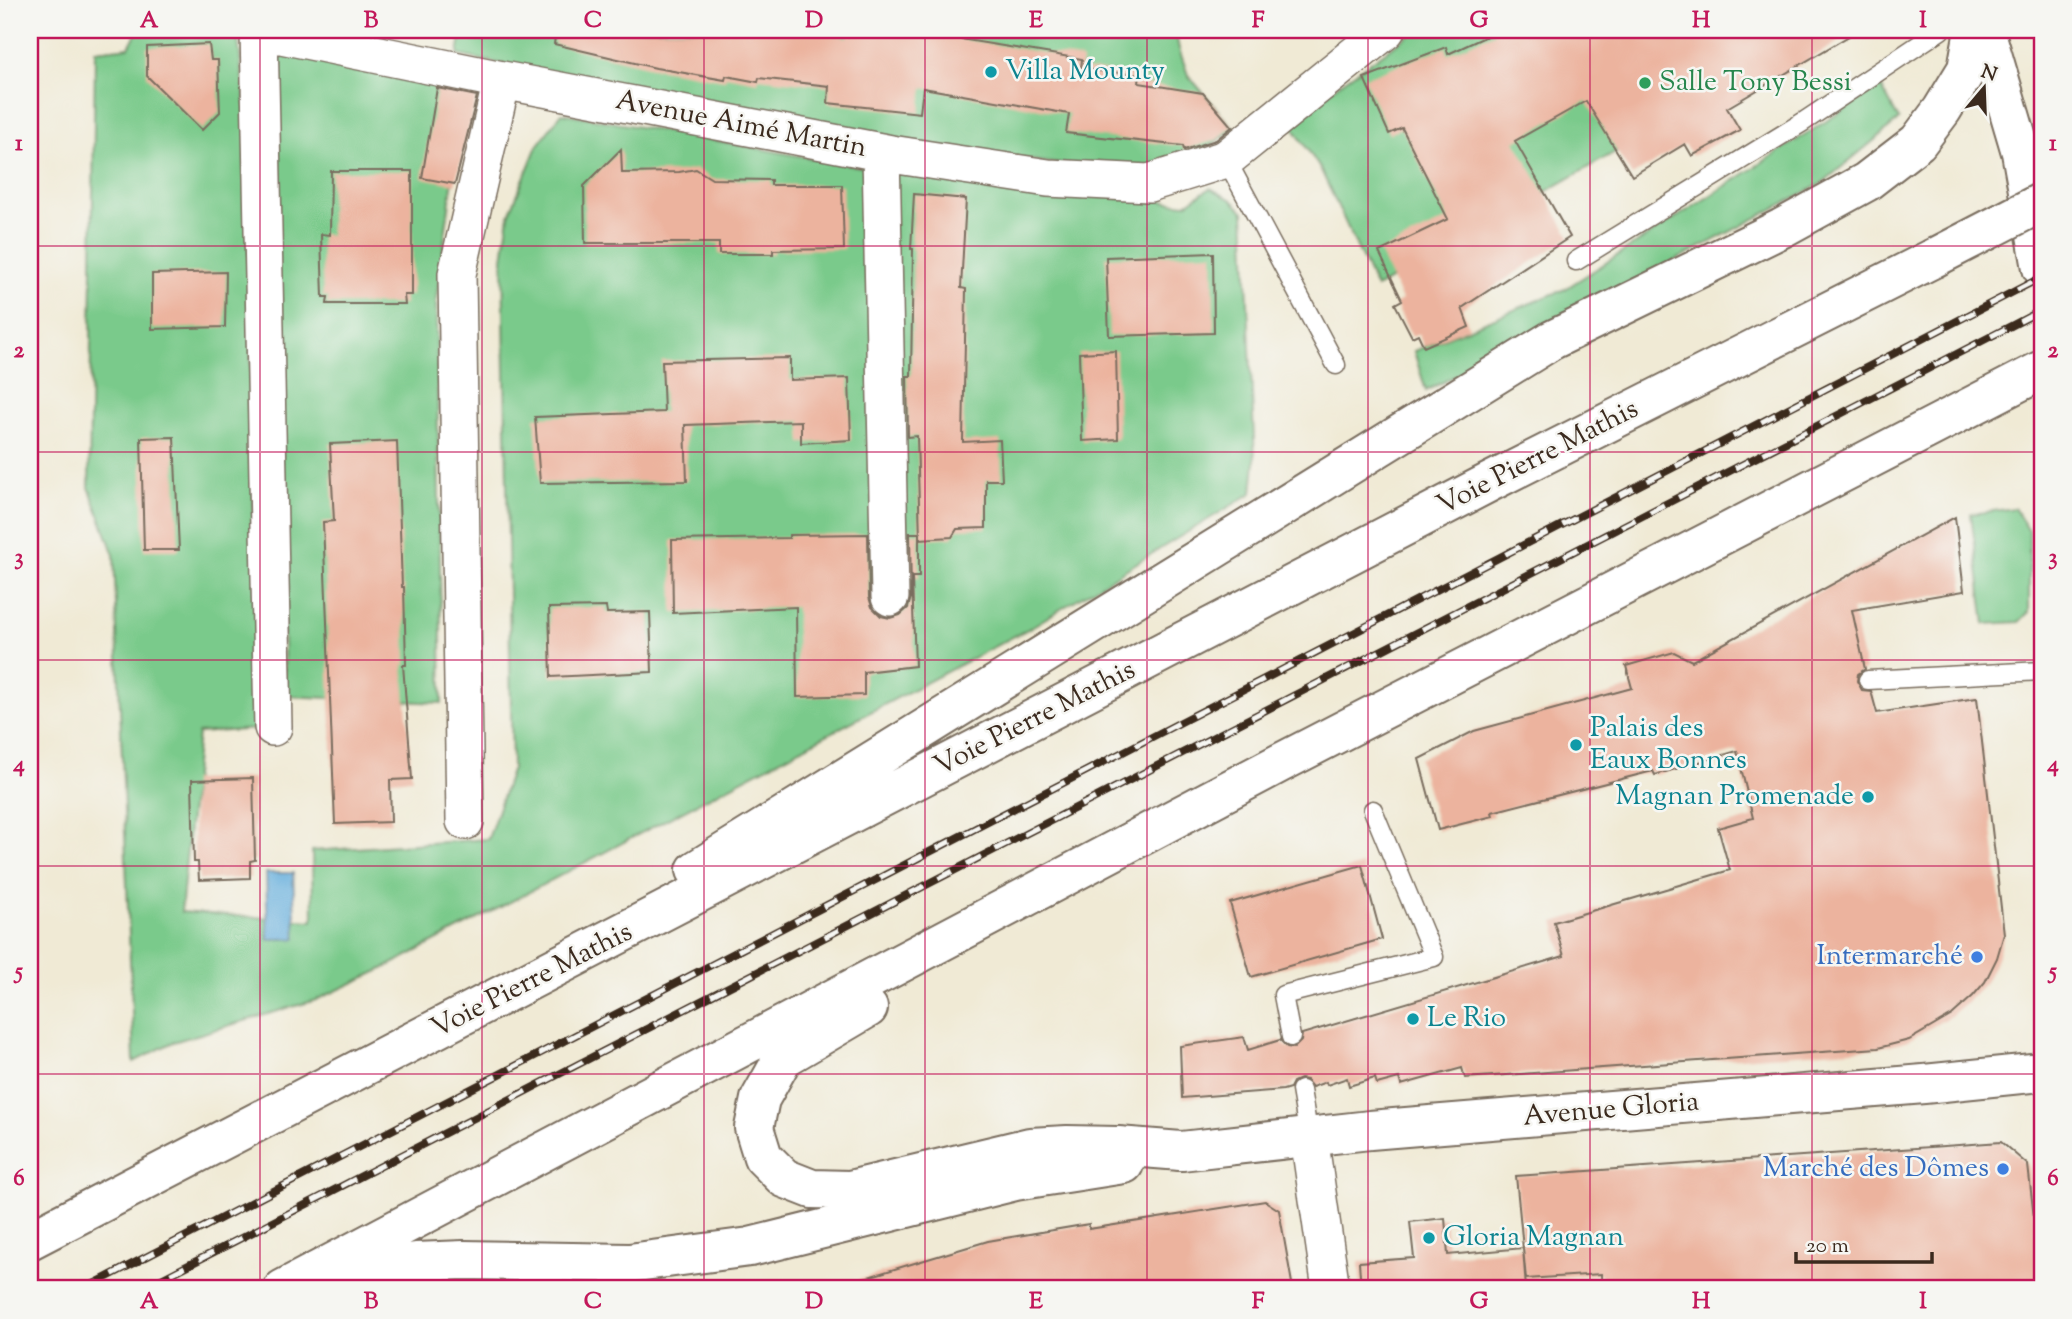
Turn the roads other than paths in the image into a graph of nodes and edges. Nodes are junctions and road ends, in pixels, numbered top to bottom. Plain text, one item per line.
1 (258, 30) edge
2 (1386, 30) edge
3 (1941, 30) edge
4 (1974, 30) edge
5 (1985, 30) edge
6 (502, 80) junction
7 (881, 152) junction
8 (1226, 159) junction
9 (2042, 202) edge
10 (1576, 261) dead end
11 (2042, 268) edge
12 (1336, 365) dead end
13 (2042, 370) edge
14 (890, 597) dead end
15 (2042, 671) edge
16 (1868, 680) dead end
17 (273, 727) dead end
18 (1280, 763) junction
19 (1373, 810) dead end
20 (465, 821) dead end
21 (460, 1018) junction
22 (1291, 1037) dead end
23 (2042, 1072) edge
24 (1301, 1090) dead end
25 (1309, 1137) junction
26 (1181, 1151) junction
27 (30, 1240) edge
28 (283, 1289) edge
29 (335, 1289) edge
30 (1331, 1289) edge

1 - 6 street, Avenue Aimé Martin
1 - 17 street
2 - 8 street, Avenue Aimé Martin
3 - 10 lane
4 - 21 main road
5 - 11 main road
6 - 7 street, Avenue Aimé Martin
6 - 20 street
7 - 8 street, Avenue Aimé Martin
7 - 14 street
8 - 12 lane
9 - 21 main road, Voie Pierre Mathis, bridge
13 - 18 main road
15 - 16 lane
18 - 26 main road
18 - 28 main road
19 - 22 lane
21 - 27 main road, Voie Pierre Mathis
23 - 25 main road, Avenue Gloria
24 - 25 lane
25 - 26 main road, Avenue Gloria
25 - 30 street
26 - 29 main road

